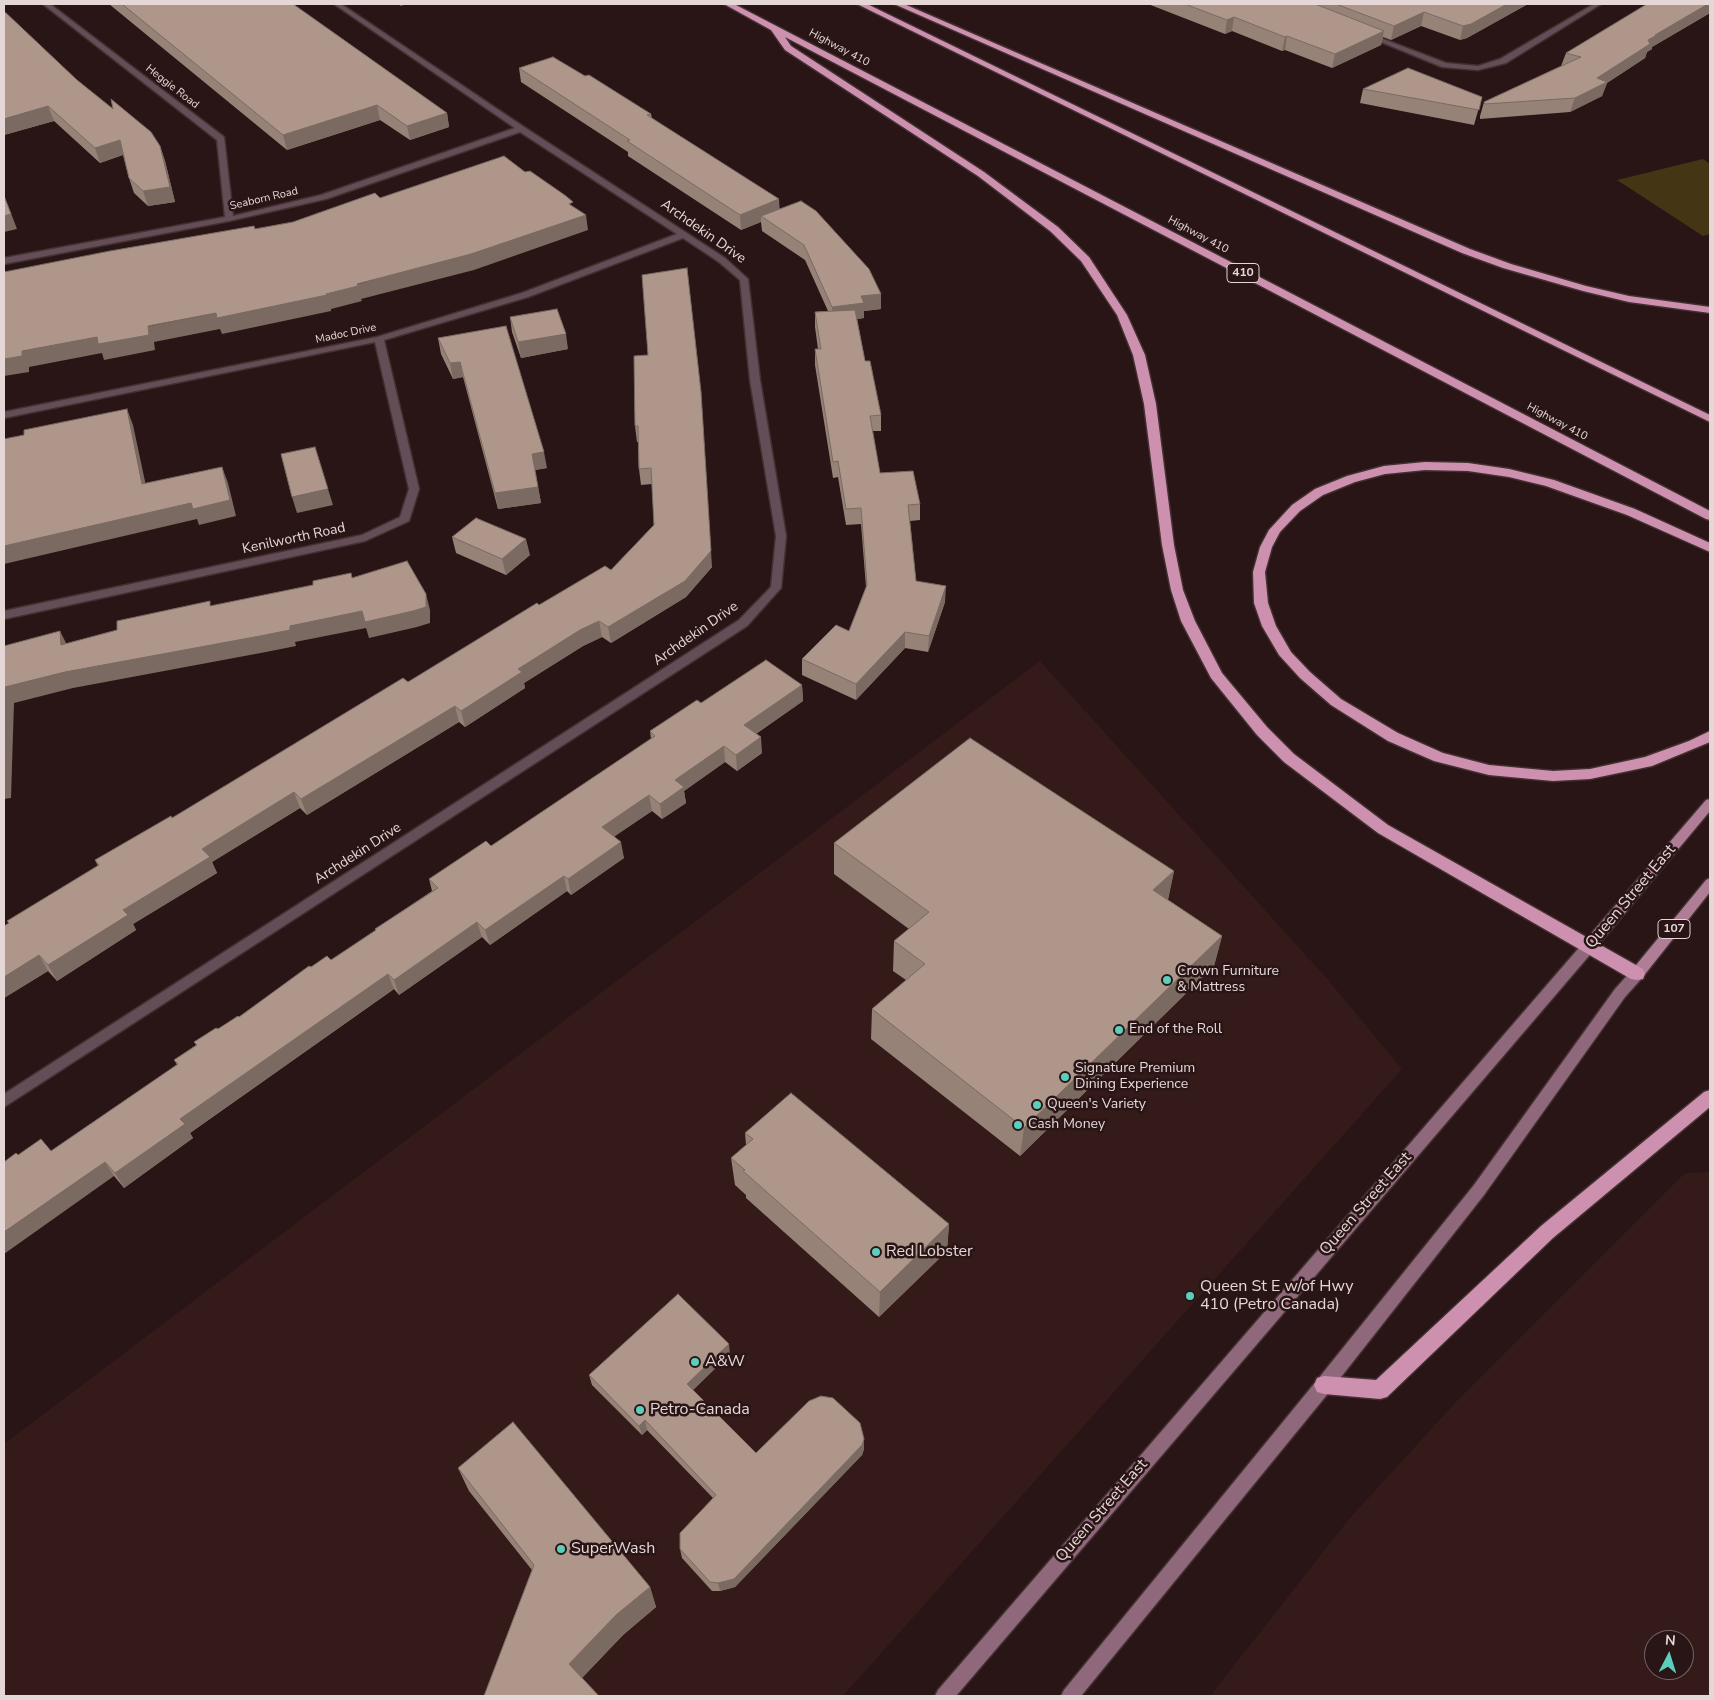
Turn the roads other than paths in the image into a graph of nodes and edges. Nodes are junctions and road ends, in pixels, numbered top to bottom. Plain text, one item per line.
1 (46, 4) edge
2 (337, 4) edge
3 (728, 4) edge
4 (861, 4) edge
5 (898, 4) edge
6 (1598, 4) edge
7 (775, 29) junction
8 (1357, 31) edge
9 (521, 129) junction
10 (230, 219) junction
11 (683, 235) junction
12 (4, 261) edge
13 (1710, 310) edge
14 (379, 339) junction
15 (4, 415) edge
16 (1710, 419) edge
17 (1710, 516) edge
18 (1710, 548) edge
19 (4, 615) edge
20 (1710, 736) edge
21 (1710, 803) edge
22 (1710, 883) edge
23 (1589, 946) junction
24 (1636, 974) junction
25 (1710, 1097) edge
26 (4, 1101) edge
27 (1324, 1385) junction
28 (944, 1696) edge
29 (1070, 1696) edge

1 - 10 street, Heggie Road
2 - 9 street, Archdekin Drive
3 - 7 highway, Highway 410 / 410
4 - 16 highway
5 - 13 highway
6 - 8 street
7 - 17 highway, Highway 410 / 410
7 - 23 highway
9 - 10 street, Seaborn Road
9 - 11 street, Archdekin Drive
10 - 12 street, Seaborn Road
11 - 14 street, Madoc Drive
11 - 26 street, Archdekin Drive
14 - 15 street, Madoc Drive
14 - 19 street, Kenilworth Road
18 - 20 highway
21 - 23 main road, Queen Street East
22 - 24 main road, 107
23 - 24 highway
23 - 28 main road, Queen Street East
24 - 27 main road
25 - 27 highway
27 - 29 main road

